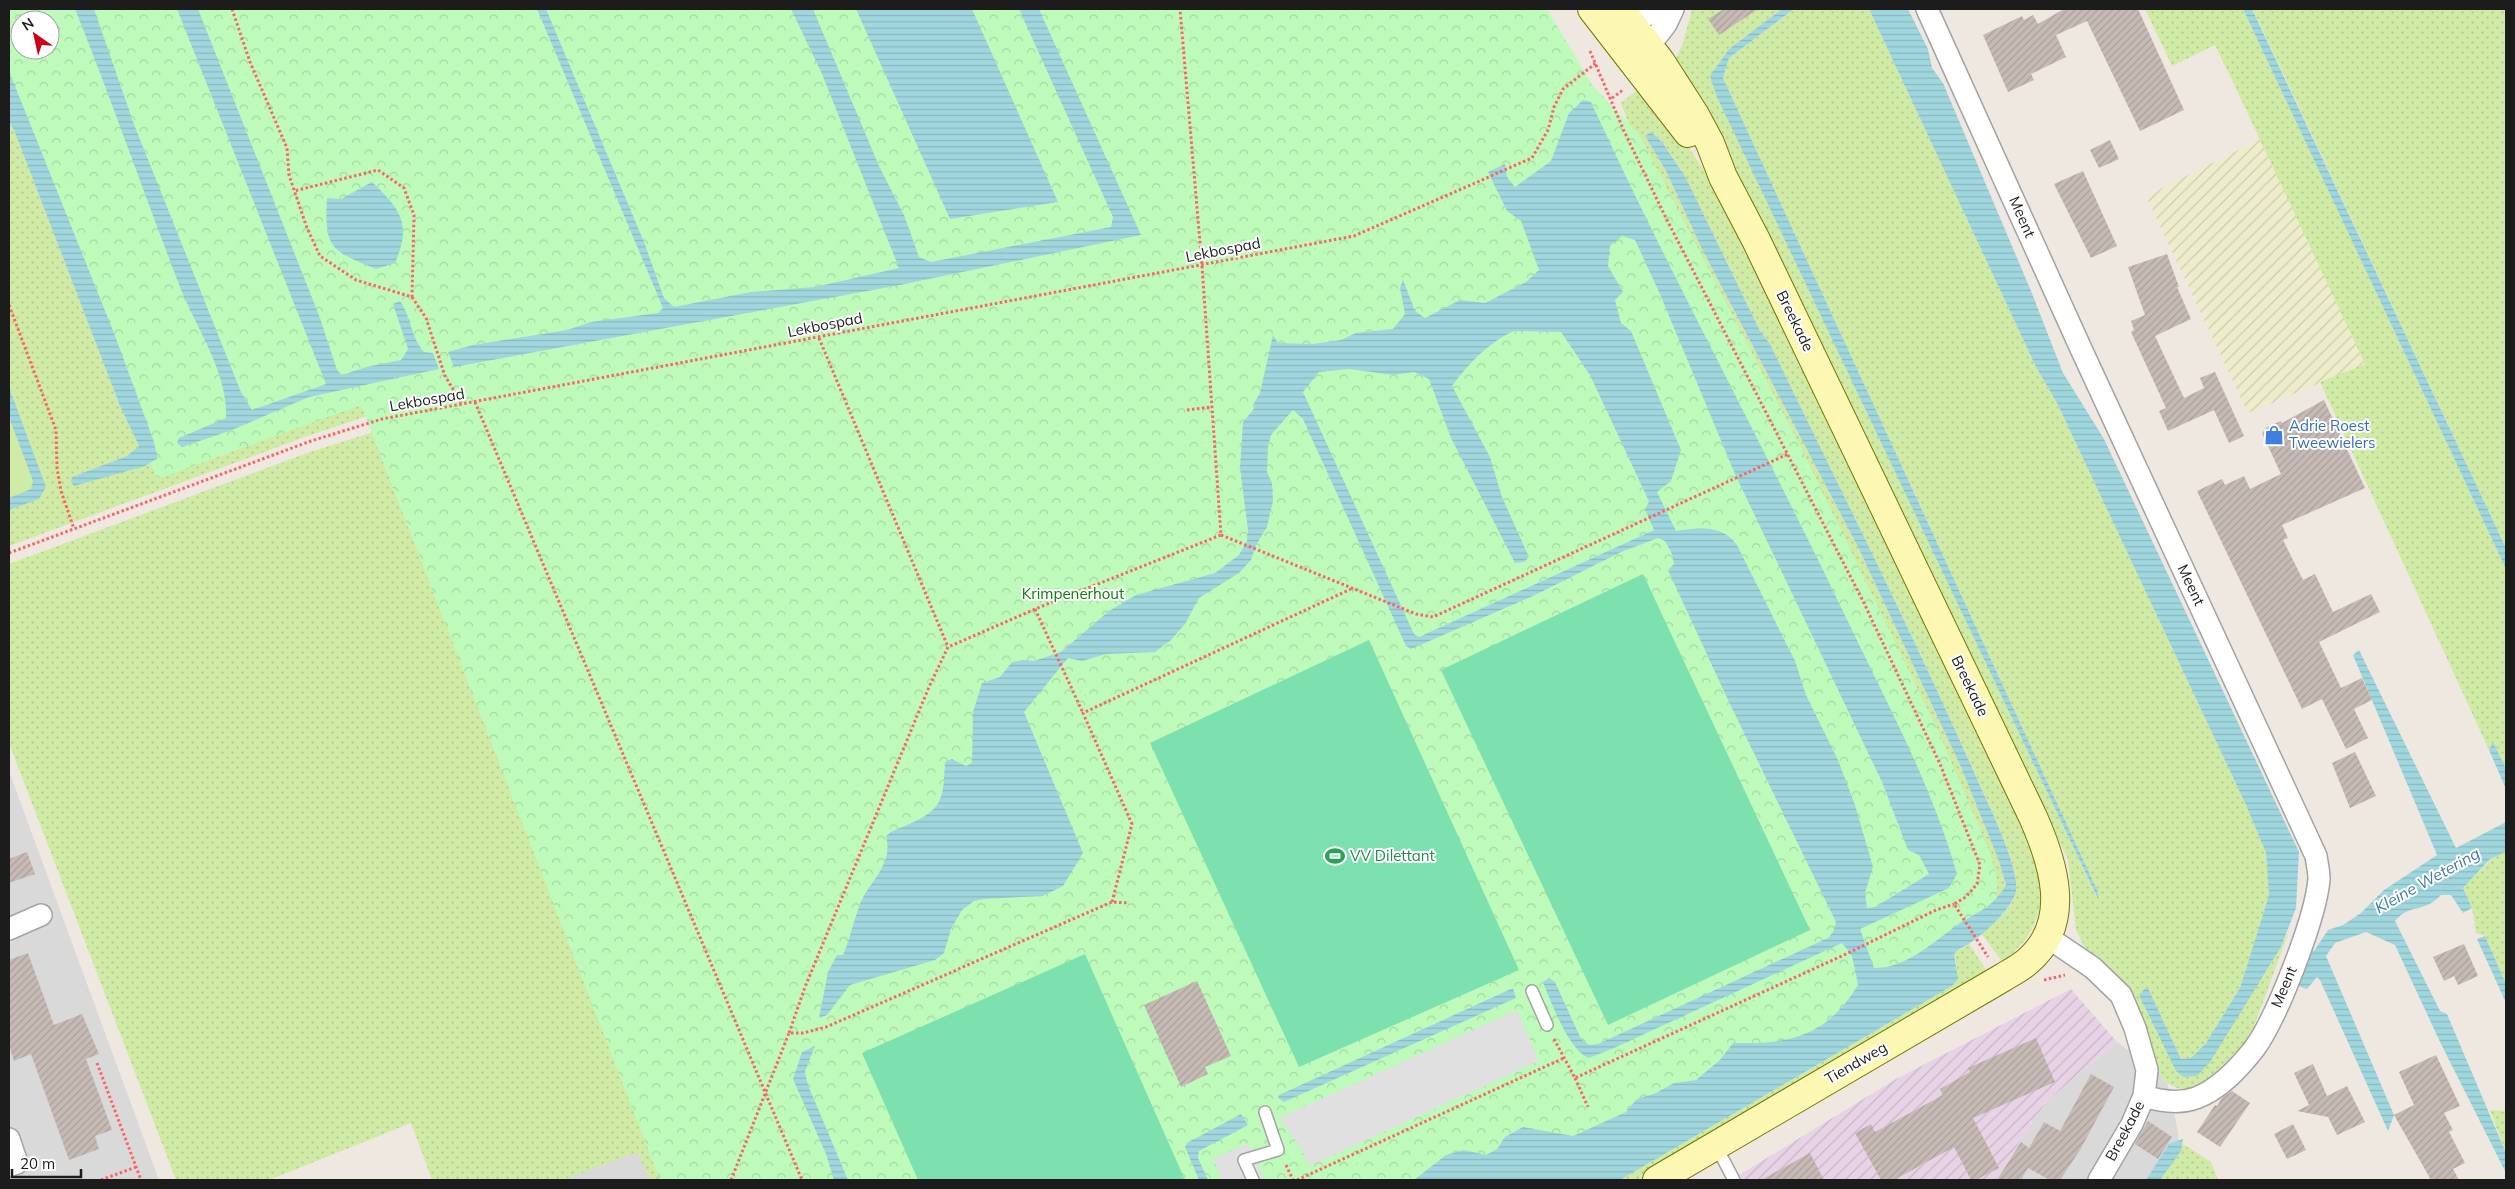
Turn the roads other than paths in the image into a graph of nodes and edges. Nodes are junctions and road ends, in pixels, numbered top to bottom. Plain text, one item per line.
1 (1592, 9) edge
2 (1658, 9) edge
3 (1673, 9) edge
4 (1927, 9) edge
5 (1629, 35) edge
6 (41, 914) dead end
7 (9, 929) edge
8 (2046, 936) junction
9 (1532, 991) dead end
10 (1547, 1025) road end
11 (2144, 1096) junction
12 (1265, 1112) dead end
13 (9, 1139) edge
14 (1721, 1154) junction
15 (9, 1166) edge
16 (1253, 1180) edge
17 (1657, 1180) edge
18 (1734, 1180) edge
19 (2099, 1180) edge

1 - 5 main road, Breekade
2 - 5 street
3 - 5 street
4 - 11 street, Meent
5 - 8 main road, Breekade
6 - 7 street
8 - 11 street, Breekade
8 - 14 main road, Tiendweg
9 - 10 lane
11 - 19 street, Breekade
12 - 16 lane
13 - 15 street
14 - 17 main road, Tiendweg
14 - 18 lane

